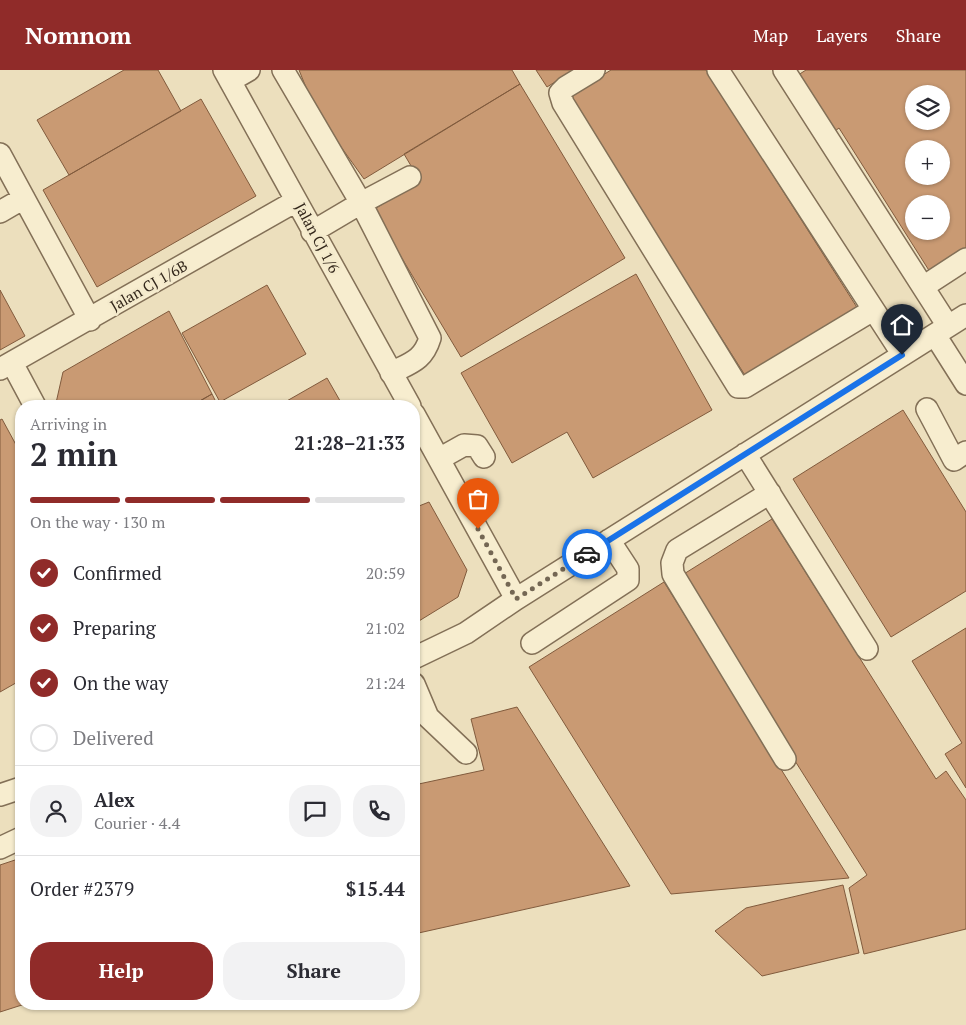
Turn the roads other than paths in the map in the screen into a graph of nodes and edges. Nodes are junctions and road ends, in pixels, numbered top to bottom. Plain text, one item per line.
1 (249, 70) edge
2 (283, 70) edge
3 (594, 70) edge
4 (718, 70) edge
5 (784, 70) edge
6 (227, 75) edge
7 (0, 154) edge
8 (410, 176) dead end
9 (24, 198) junction
10 (296, 201) junction
11 (361, 203) junction
12 (0, 212) edge
13 (312, 232) junction
14 (966, 259) edge
15 (923, 287) junction
16 (874, 310) junction
17 (90, 320) junction
18 (950, 325) edge
19 (902, 355) junction
20 (6, 366) edge
21 (391, 373) junction
22 (966, 384) edge
23 (31, 400) edge
24 (407, 400) edge
25 (927, 409) dead end
26 (420, 424) edge
27 (966, 452) edge
28 (745, 454) junction
29 (484, 457) dead end
30 (440, 459) junction
31 (770, 494) junction
32 (609, 540) junction
33 (516, 599) junction
34 (532, 643) dead end
35 (867, 649) dead end
36 (420, 655) edge
37 (420, 698) edge
38 (466, 753) dead end
39 (785, 759) dead end
40 (15, 790) edge
41 (0, 795) edge
42 (15, 841) edge
43 (0, 848) edge

1 - 6 street
2 - 11 street
3 - 16 street
4 - 16 street
5 - 15 street
6 - 10 street, Jalan CJ 1/6
7 - 9 street
8 - 11 street
9 - 12 street
9 - 17 street
10 - 13 street, Jalan CJ 1/6
10 - 17 street, Jalan CJ 1/6B
11 - 13 street
11 - 21 street
13 - 21 street, Jalan CJ 1/6
14 - 15 street
15 - 18 street
16 - 19 street
17 - 20 street, Jalan CJ 1/6B
18 - 19 street
18 - 22 street
19 - 28 street
20 - 23 street
21 - 24 street, Jalan CJ 1/6
25 - 27 street
26 - 30 street
28 - 31 street
28 - 32 street
29 - 30 street
30 - 33 street
31 - 35 street
31 - 39 street
32 - 33 street
32 - 34 street
33 - 36 street
37 - 38 street
40 - 41 street
42 - 43 street

